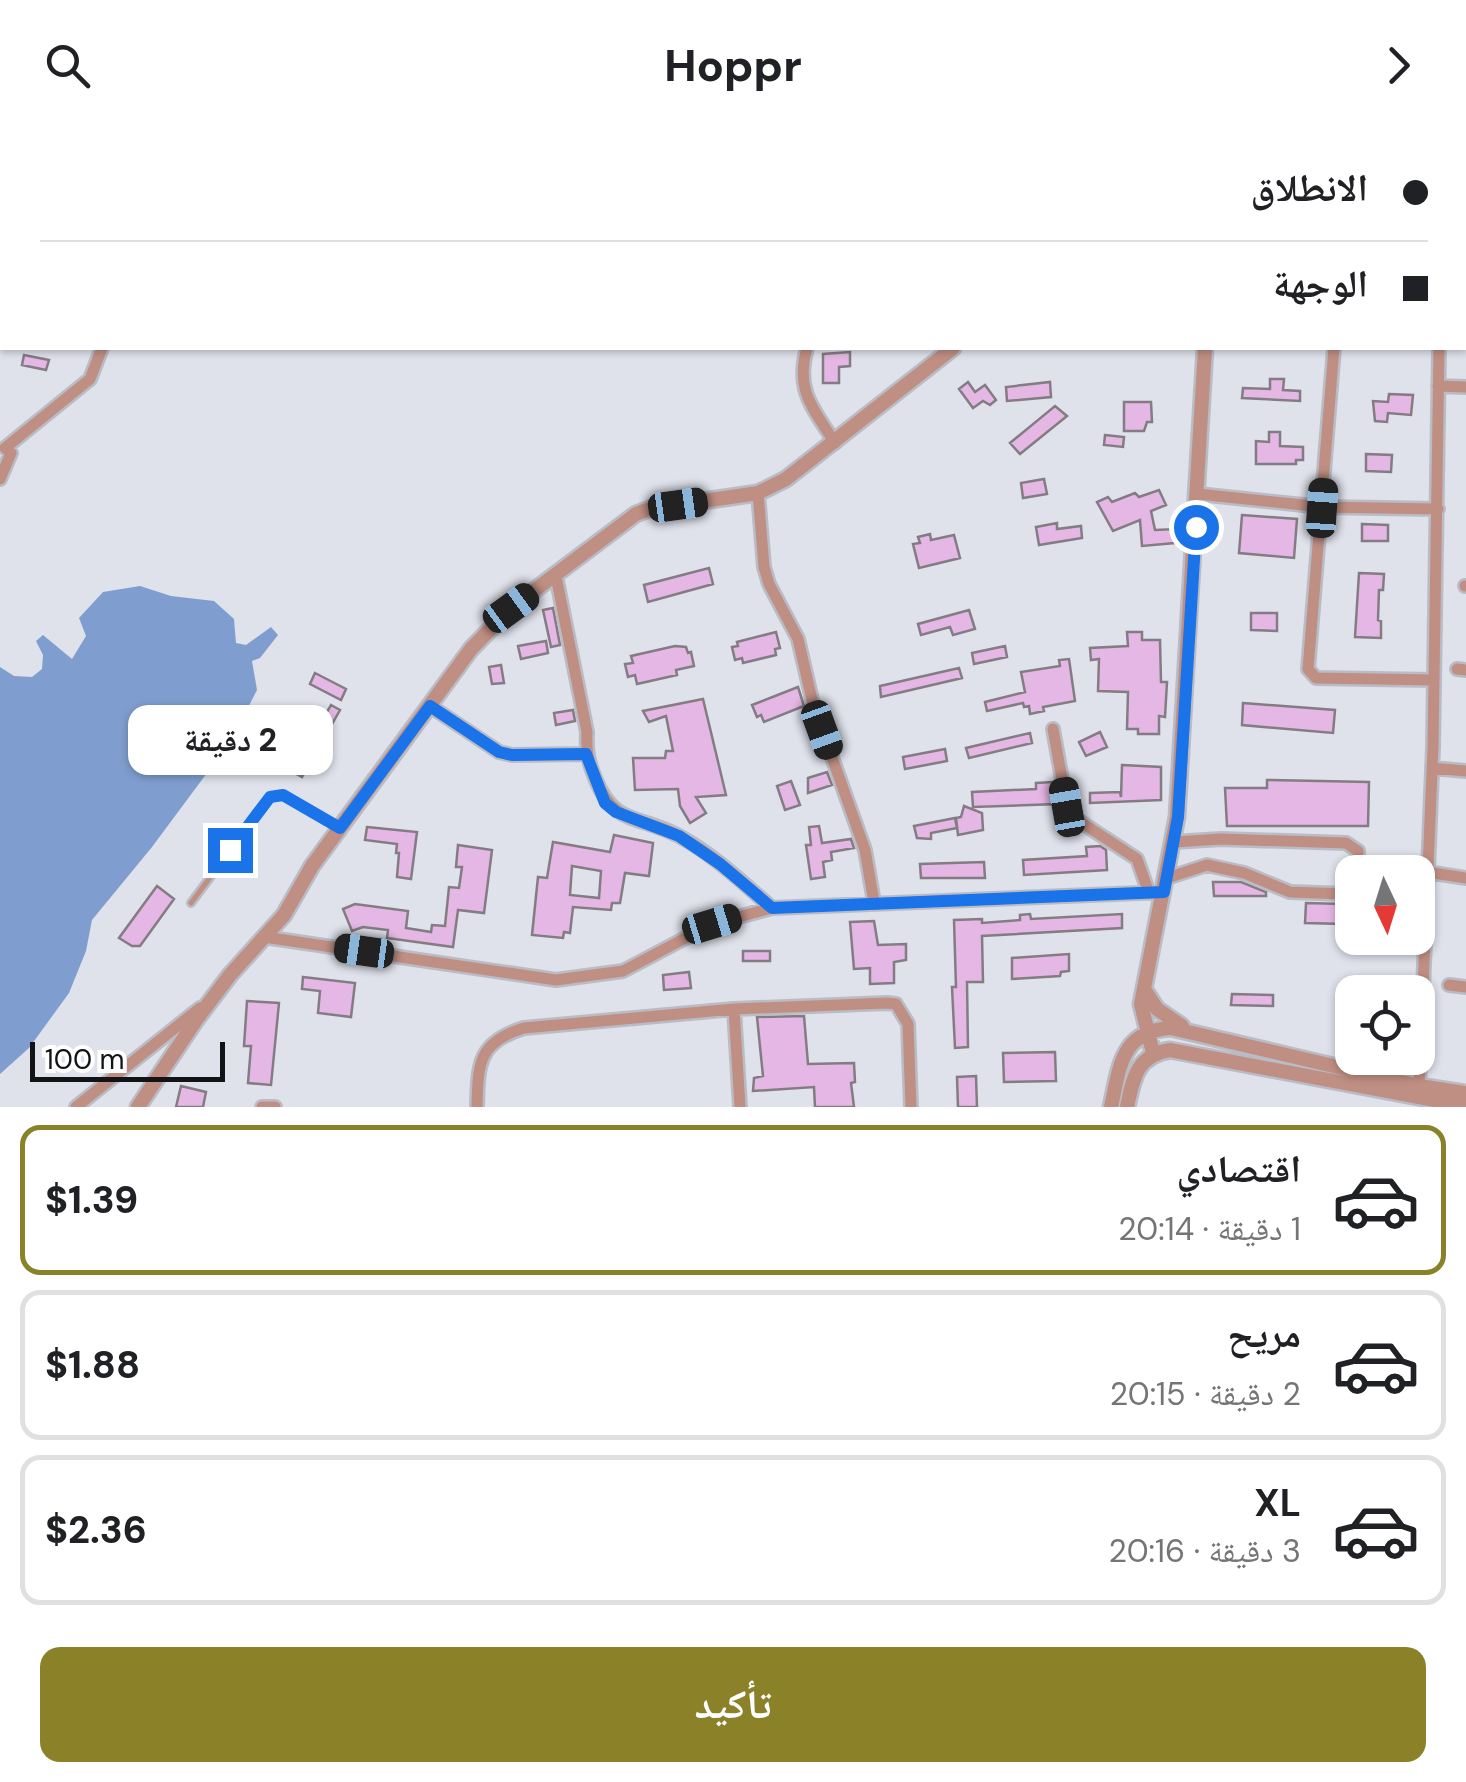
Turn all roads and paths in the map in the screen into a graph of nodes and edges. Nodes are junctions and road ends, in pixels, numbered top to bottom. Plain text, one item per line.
1 (101, 350) edge
2 (806, 350) edge
3 (947, 350) edge
4 (1205, 350) edge
5 (1334, 350) edge
6 (1439, 350) edge
7 (1438, 386) junction
8 (1466, 388) edge
9 (835, 443) junction
10 (3, 444) edge
11 (0, 478) edge
12 (758, 494) junction
13 (1198, 494) junction
14 (1322, 508) junction
15 (1438, 510) junction
16 (556, 576) junction
17 (1434, 680) junction
18 (430, 706) junction
19 (1053, 729) dead end
20 (586, 754) junction
21 (1432, 768) junction
22 (1466, 771) edge
23 (340, 828) junction
24 (1174, 842) junction
25 (1358, 855) edge
26 (1428, 855) edge
27 (1435, 873) edge
28 (1466, 878) edge
29 (1160, 888) junction
30 (1335, 894) edge
31 (874, 902) junction
32 (191, 903) dead end
33 (772, 908) junction
34 (264, 937) junction
35 (1424, 955) edge
36 (1449, 984) dead end
37 (1466, 987) edge
38 (1144, 989) junction
39 (215, 995) junction
40 (734, 1009) junction
41 (1190, 1030) junction
42 (1148, 1032) junction
43 (1153, 1053) junction
44 (1419, 1086) junction
45 (1466, 1093) edge
46 (1466, 1106) edge
47 (76, 1107) edge
48 (138, 1107) edge
49 (262, 1107) edge
50 (275, 1107) edge
51 (477, 1107) edge
52 (740, 1107) edge
53 (911, 1107) edge
54 (1111, 1107) edge
55 (1127, 1107) edge

1 - 10 street
2 - 9 street
3 - 9 street
4 - 13 street
5 - 14 street
6 - 7 street
7 - 8 street
7 - 15 street
9 - 12 street
10 - 11 street
12 - 16 street
12 - 31 street
13 - 14 street
13 - 24 street
14 - 15 street
14 - 17 street
15 - 17 street
16 - 18 street
16 - 20 street
17 - 21 street
18 - 20 street
18 - 23 street
19 - 29 street
20 - 33 street
21 - 22 street
21 - 26 street
23 - 32 lane
23 - 34 street
24 - 25 street
24 - 29 street
27 - 28 street
29 - 30 street
29 - 31 street
29 - 38 street
31 - 33 street
33 - 34 street
34 - 39 street
35 - 44 street
36 - 37 street
38 - 41 street
38 - 42 street
39 - 47 street
39 - 48 street
40 - 51 street
40 - 52 street
40 - 53 street
41 - 42 street
41 - 44 street
42 - 43 street
42 - 54 street
43 - 46 street
43 - 55 street
44 - 45 street
49 - 50 street

